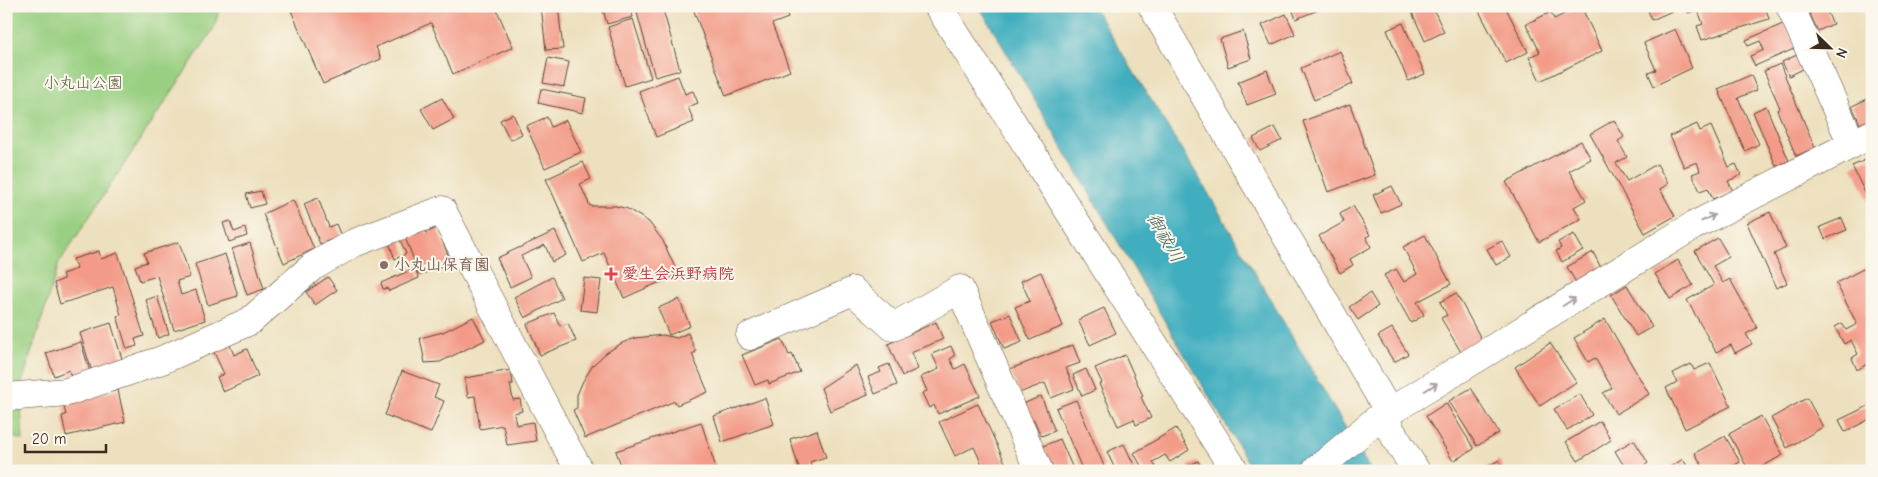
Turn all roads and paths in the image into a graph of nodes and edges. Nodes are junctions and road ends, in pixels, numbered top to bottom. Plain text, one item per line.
1 (938, 6) edge
2 (1152, 6) edge
3 (1790, 6) edge
4 (1862, 139) edge
5 (750, 336) dead end
6 (6, 397) edge
7 (1383, 416) junction
8 (580, 471) edge
9 (1039, 471) edge
10 (1235, 471) edge
11 (1315, 471) edge
12 (1416, 471) edge

1 - 10 street
2 - 7 street
3 - 4 street
7 -> 4 street
5 - 9 street
6 - 8 street
7 - 11 street
7 - 12 street

